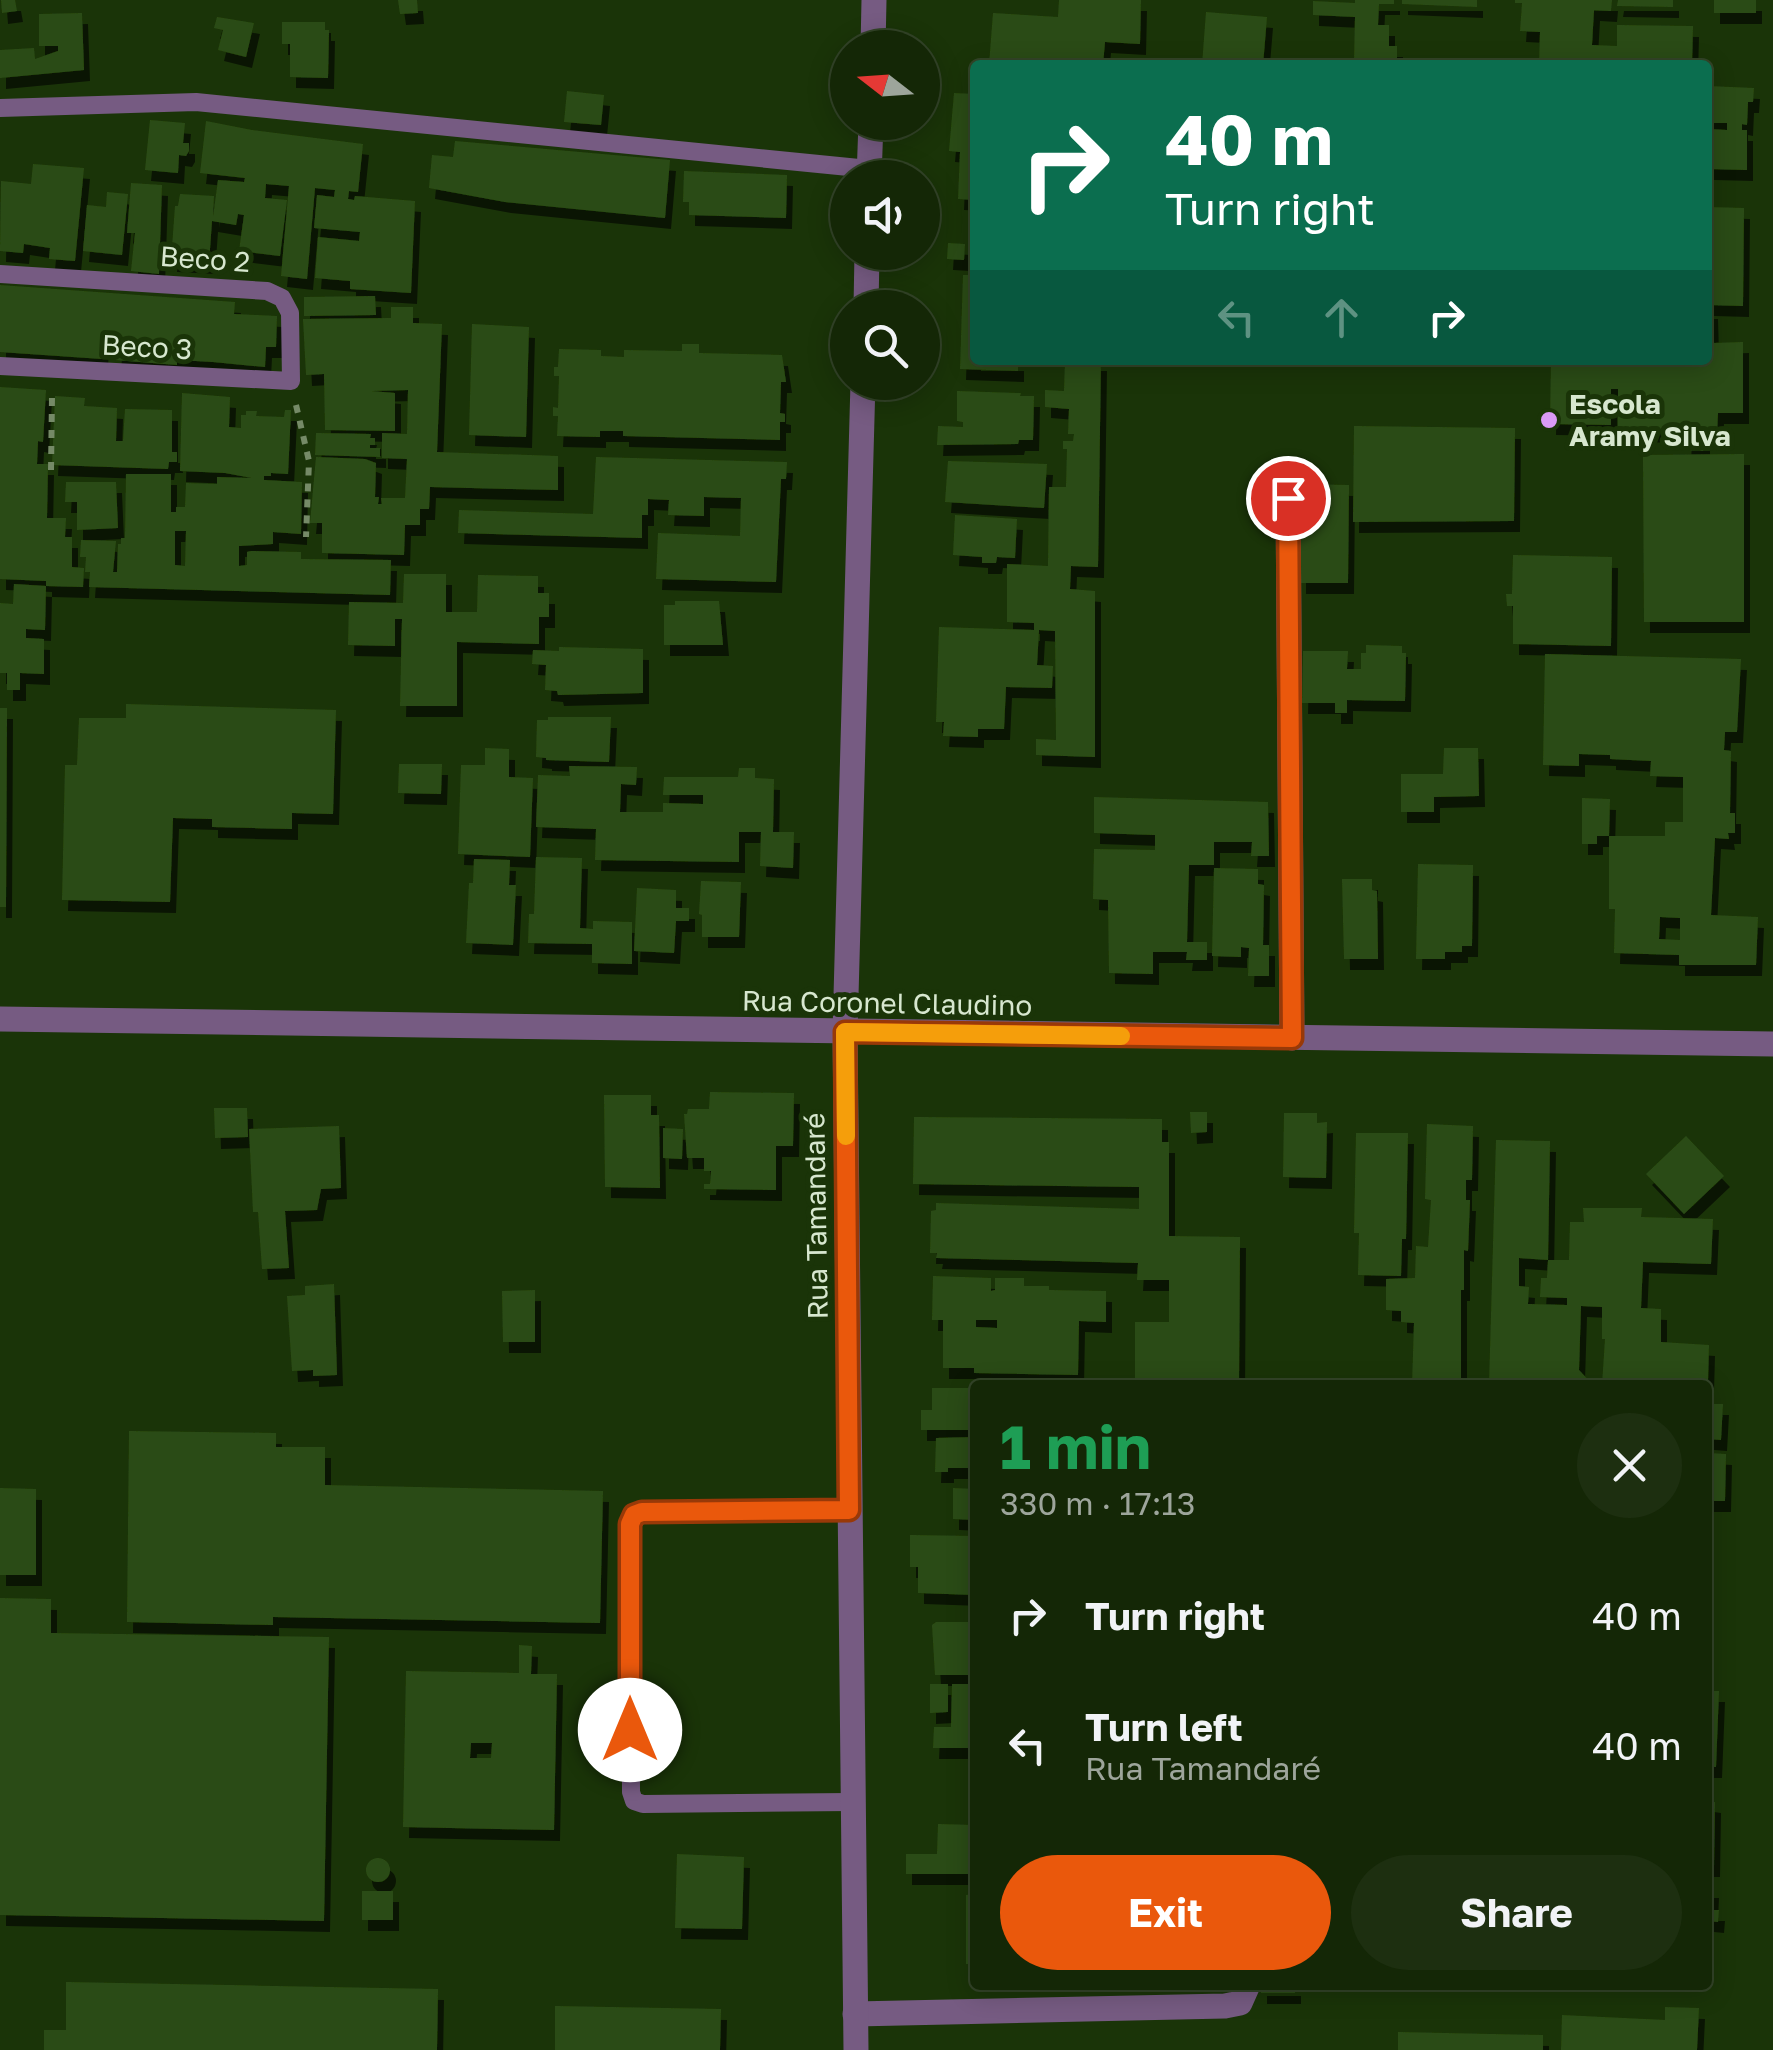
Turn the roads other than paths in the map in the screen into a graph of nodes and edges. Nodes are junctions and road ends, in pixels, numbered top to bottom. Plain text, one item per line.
1 (874, 0) edge
2 (873, 30) edge
3 (0, 108) edge
4 (830, 169) edge
5 (0, 274) edge
6 (0, 366) edge
7 (291, 381) joint
8 (863, 400) edge
9 (1288, 498) dead end
10 (0, 1019) edge
11 (845, 1032) junction
12 (1292, 1038) junction
13 (1773, 1044) edge
14 (849, 1510) junction
15 (851, 1802) junction
16 (1246, 1990) edge
17 (855, 2014) junction
18 (856, 2050) edge

1 - 2 street
3 - 4 lane
5 - 7 lane, Beco 2
6 - 7 lane, Beco 3
8 - 11 street, Rua Tamandaré
9 - 12 street
10 - 11 street, Rua Coronel Claudino
11 - 12 street, Rua Coronel Claudino
11 - 14 street, Rua Tamandaré
12 - 13 street, Rua Coronel Claudino
14 - 15 street, Rua Tamandaré
14 - 15 lane
15 - 17 street, Rua Tamandaré
16 - 17 street
17 - 18 street, Rua Tamandaré

